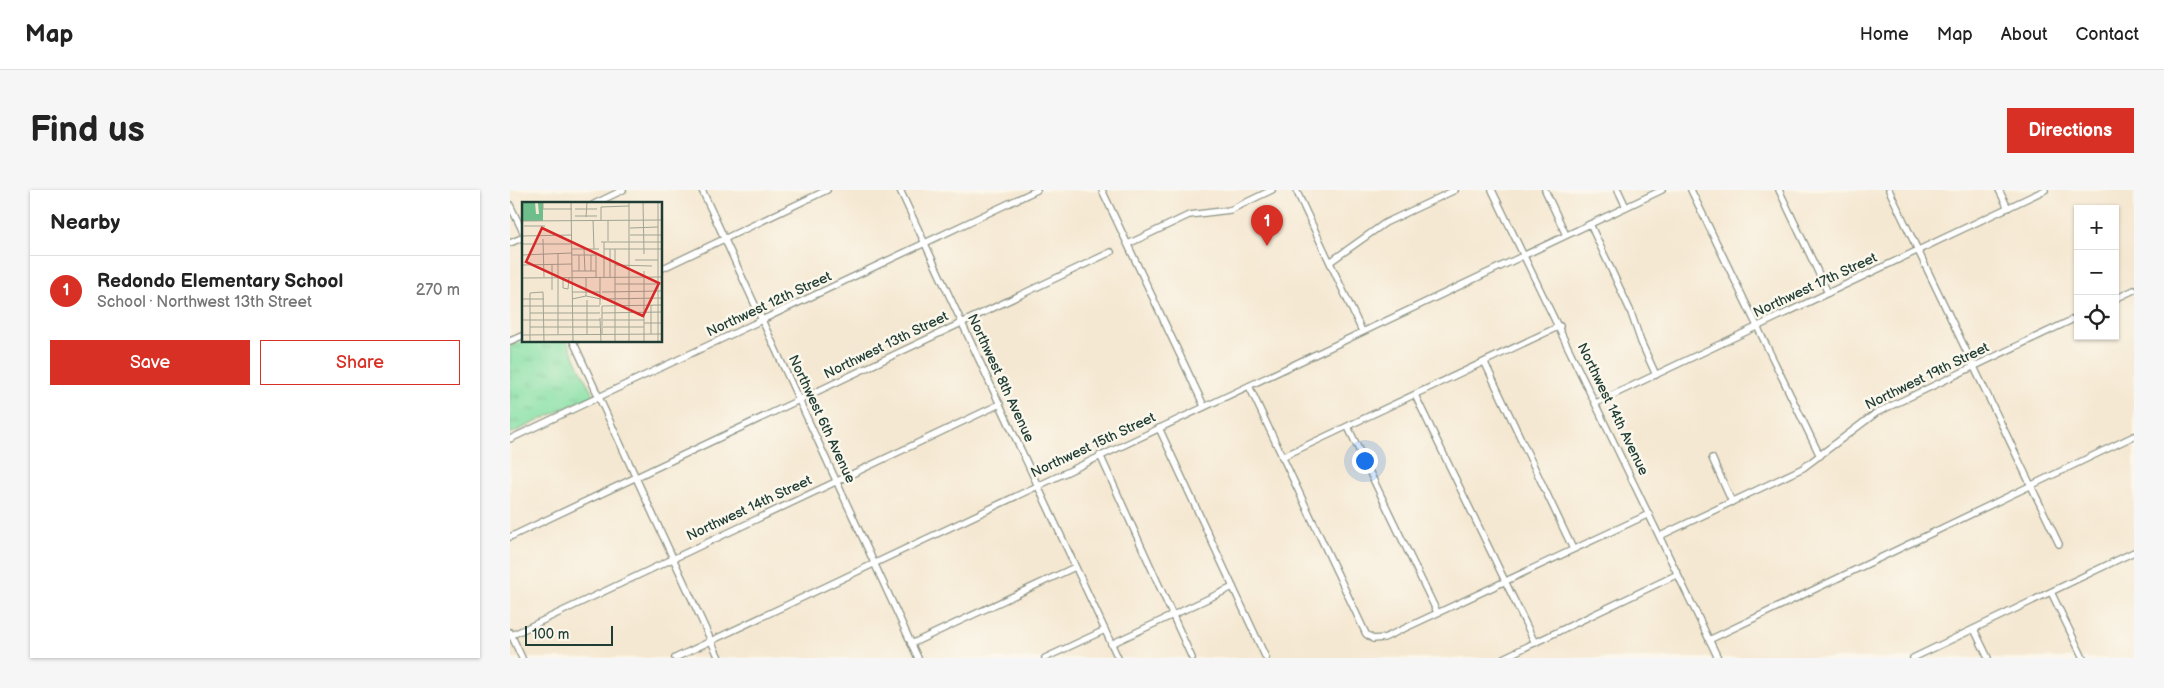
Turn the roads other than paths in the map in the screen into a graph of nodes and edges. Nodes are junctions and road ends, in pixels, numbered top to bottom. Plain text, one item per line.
1 (623, 190) edge
2 (702, 190) edge
3 (827, 190) edge
4 (900, 190) edge
5 (1038, 190) edge
6 (1102, 190) edge
7 (1272, 190) edge
8 (1296, 190) edge
9 (1455, 190) edge
10 (1492, 190) edge
11 (1545, 190) edge
12 (1618, 190) edge
13 (1662, 190) edge
14 (1691, 190) edge
15 (1779, 190) edge
16 (1889, 190) edge
17 (1999, 190) edge
18 (2045, 190) edge
19 (598, 202) edge
20 (510, 205) edge
21 (1626, 207) junction
22 (2008, 208) junction
23 (1590, 224) junction
24 (522, 232) edge
25 (1566, 236) junction
26 (522, 237) edge
27 (725, 239) junction
28 (510, 243) edge
29 (925, 244) junction
30 (1128, 244) junction
31 (1918, 251) junction
32 (1111, 252) dead end
33 (1523, 256) junction
34 (1330, 262) junction
35 (662, 269) edge
36 (2134, 290) edge
37 (1828, 293) junction
38 (2119, 297) edge
39 (2074, 319) edge
40 (763, 321) junction
41 (962, 322) junction
42 (1560, 326) junction
43 (1759, 326) junction
44 (1362, 331) junction
45 (522, 336) edge
46 (510, 341) edge
47 (573, 342) edge
48 (1485, 363) junction
49 (1974, 366) junction
50 (1656, 374) junction
51 (1248, 386) junction
52 (1415, 395) junction
53 (599, 397) junction
54 (799, 401) junction
55 (1596, 403) junction
56 (1000, 404) junction
57 (1204, 406) junction
58 (1348, 427) junction
59 (1159, 428) junction
60 (2134, 436) edge
61 (510, 439) edge
62 (1100, 455) junction
63 (1820, 456) junction
64 (1282, 457) junction
65 (1712, 458) dead end
66 (637, 478) junction
67 (836, 481) junction
68 (1036, 485) junction
69 (2032, 485) junction
70 (1732, 502) junction
71 (1650, 514) junction
72 (1660, 536) junction
73 (510, 537) edge
74 (2059, 544) dead end
75 (1573, 548) junction
76 (2134, 552) edge
77 (674, 557) junction
78 (874, 563) junction
79 (1075, 567) junction
80 (1678, 574) junction
81 (1504, 581) junction
82 (1233, 587) junction
83 (2051, 592) junction
84 (1437, 612) junction
85 (1172, 615) junction
86 (1974, 629) junction
87 (1105, 630) junction
88 (510, 635) edge
89 (1709, 640) junction
90 (711, 641) junction
91 (1535, 643) junction
92 (911, 644) junction
93 (1111, 644) junction
94 (522, 658) edge
95 (675, 658) edge
96 (719, 658) edge
97 (918, 658) edge
98 (1045, 658) edge
99 (1118, 658) edge
100 (1192, 658) edge
101 (1266, 658) edge
102 (1503, 658) edge
103 (1718, 658) edge
104 (1913, 658) edge
105 (1988, 658) edge
106 (2083, 658) edge

1 - 19 street
2 - 27 street, Northwest 6th Avenue
3 - 27 street
4 - 29 street, Northwest 8th Avenue
5 - 29 street, Northwest 12th Street
6 - 30 street
7 - 30 street
8 - 34 street
9 - 34 street
10 - 33 street, Northwest 14th Avenue
11 - 25 street
12 - 21 street
13 - 21 street, Northwest 15th Street
14 - 43 street
15 - 37 street
16 - 31 street
17 - 22 street
18 - 22 street, Northwest 17th Street
20 - 24 street
21 - 23 street, Northwest 15th Street
22 - 31 street, Northwest 17th Street
23 - 25 street, Northwest 15th Street
23 - 50 street
25 - 33 street, Northwest 15th Street
26 - 28 street
27 - 35 street
27 - 40 street, Northwest 6th Avenue
29 - 40 street, Northwest 12th Street
29 - 41 street, Northwest 8th Avenue
30 - 57 street
31 - 37 street, Northwest 17th Street
31 - 49 street
32 - 41 street, Northwest 13th Street
33 - 42 street, Northwest 14th Avenue
33 - 44 street, Northwest 15th Street
34 - 44 street
36 - 38 street
37 - 43 street, Northwest 17th Street
39 - 49 street, Northwest 19th Street
40 - 53 street, Northwest 12th Street
40 - 54 street, Northwest 6th Avenue
41 - 54 street, Northwest 13th Street
41 - 56 street, Northwest 8th Avenue
42 - 48 street
42 - 55 street, Northwest 14th Avenue
43 - 50 street, Northwest 17th Street
43 - 63 street
44 - 51 street, Northwest 15th Street
45 - 46 street
47 - 53 street
48 - 52 street
48 - 75 street
49 - 63 street, Northwest 19th Street
49 - 69 street
50 - 55 street, Northwest 17th Street
51 - 57 street, Northwest 15th Street
51 - 64 street
52 - 58 street
52 - 81 street
53 - 61 street, Northwest 12th Street
53 - 66 street
54 - 66 street, Northwest 13th Street
54 - 67 street, Northwest 6th Avenue
55 - 71 street, Northwest 14th Avenue
56 - 67 street, Northwest 14th Street
56 - 68 street, Northwest 8th Avenue
57 - 59 street, Northwest 15th Street
58 - 64 street
58 - 84 street
59 - 62 street, Northwest 15th Street
59 - 82 street
60 - 69 street
62 - 68 street, Northwest 15th Street
62 - 85 street
63 - 70 street, Northwest 19th Street
64 - 84 street
65 - 70 street
66 - 73 street, Northwest 13th Street
66 - 77 street
67 - 77 street, Northwest 14th Street
67 - 78 street, Northwest 6th Avenue
68 - 78 street, Northwest 15th Street
68 - 79 street, Northwest 8th Avenue
69 - 74 street
69 - 89 street
70 - 72 street, Northwest 19th Street
71 - 72 street, Northwest 14th Avenue
71 - 75 street
72 - 80 street, Northwest 14th Avenue
75 - 81 street
76 - 83 street
77 - 88 street, Northwest 14th Street
77 - 90 street
78 - 90 street, Northwest 15th Street
78 - 92 street, Northwest 6th Avenue
79 - 87 street, Northwest 8th Avenue
79 - 92 street
80 - 89 street, Northwest 14th Avenue
80 - 91 street
81 - 84 street
81 - 91 street
82 - 85 street
82 - 101 street
83 - 86 street
83 - 106 street
85 - 93 street
85 - 100 street
86 - 104 street
86 - 105 street
87 - 93 street, Northwest 8th Avenue
87 - 98 street
88 - 94 street
89 - 103 street, Northwest 14th Avenue
90 - 95 street, Northwest 15th Street
90 - 96 street
91 - 102 street
92 - 97 street, Northwest 6th Avenue
93 - 99 street, Northwest 8th Avenue

